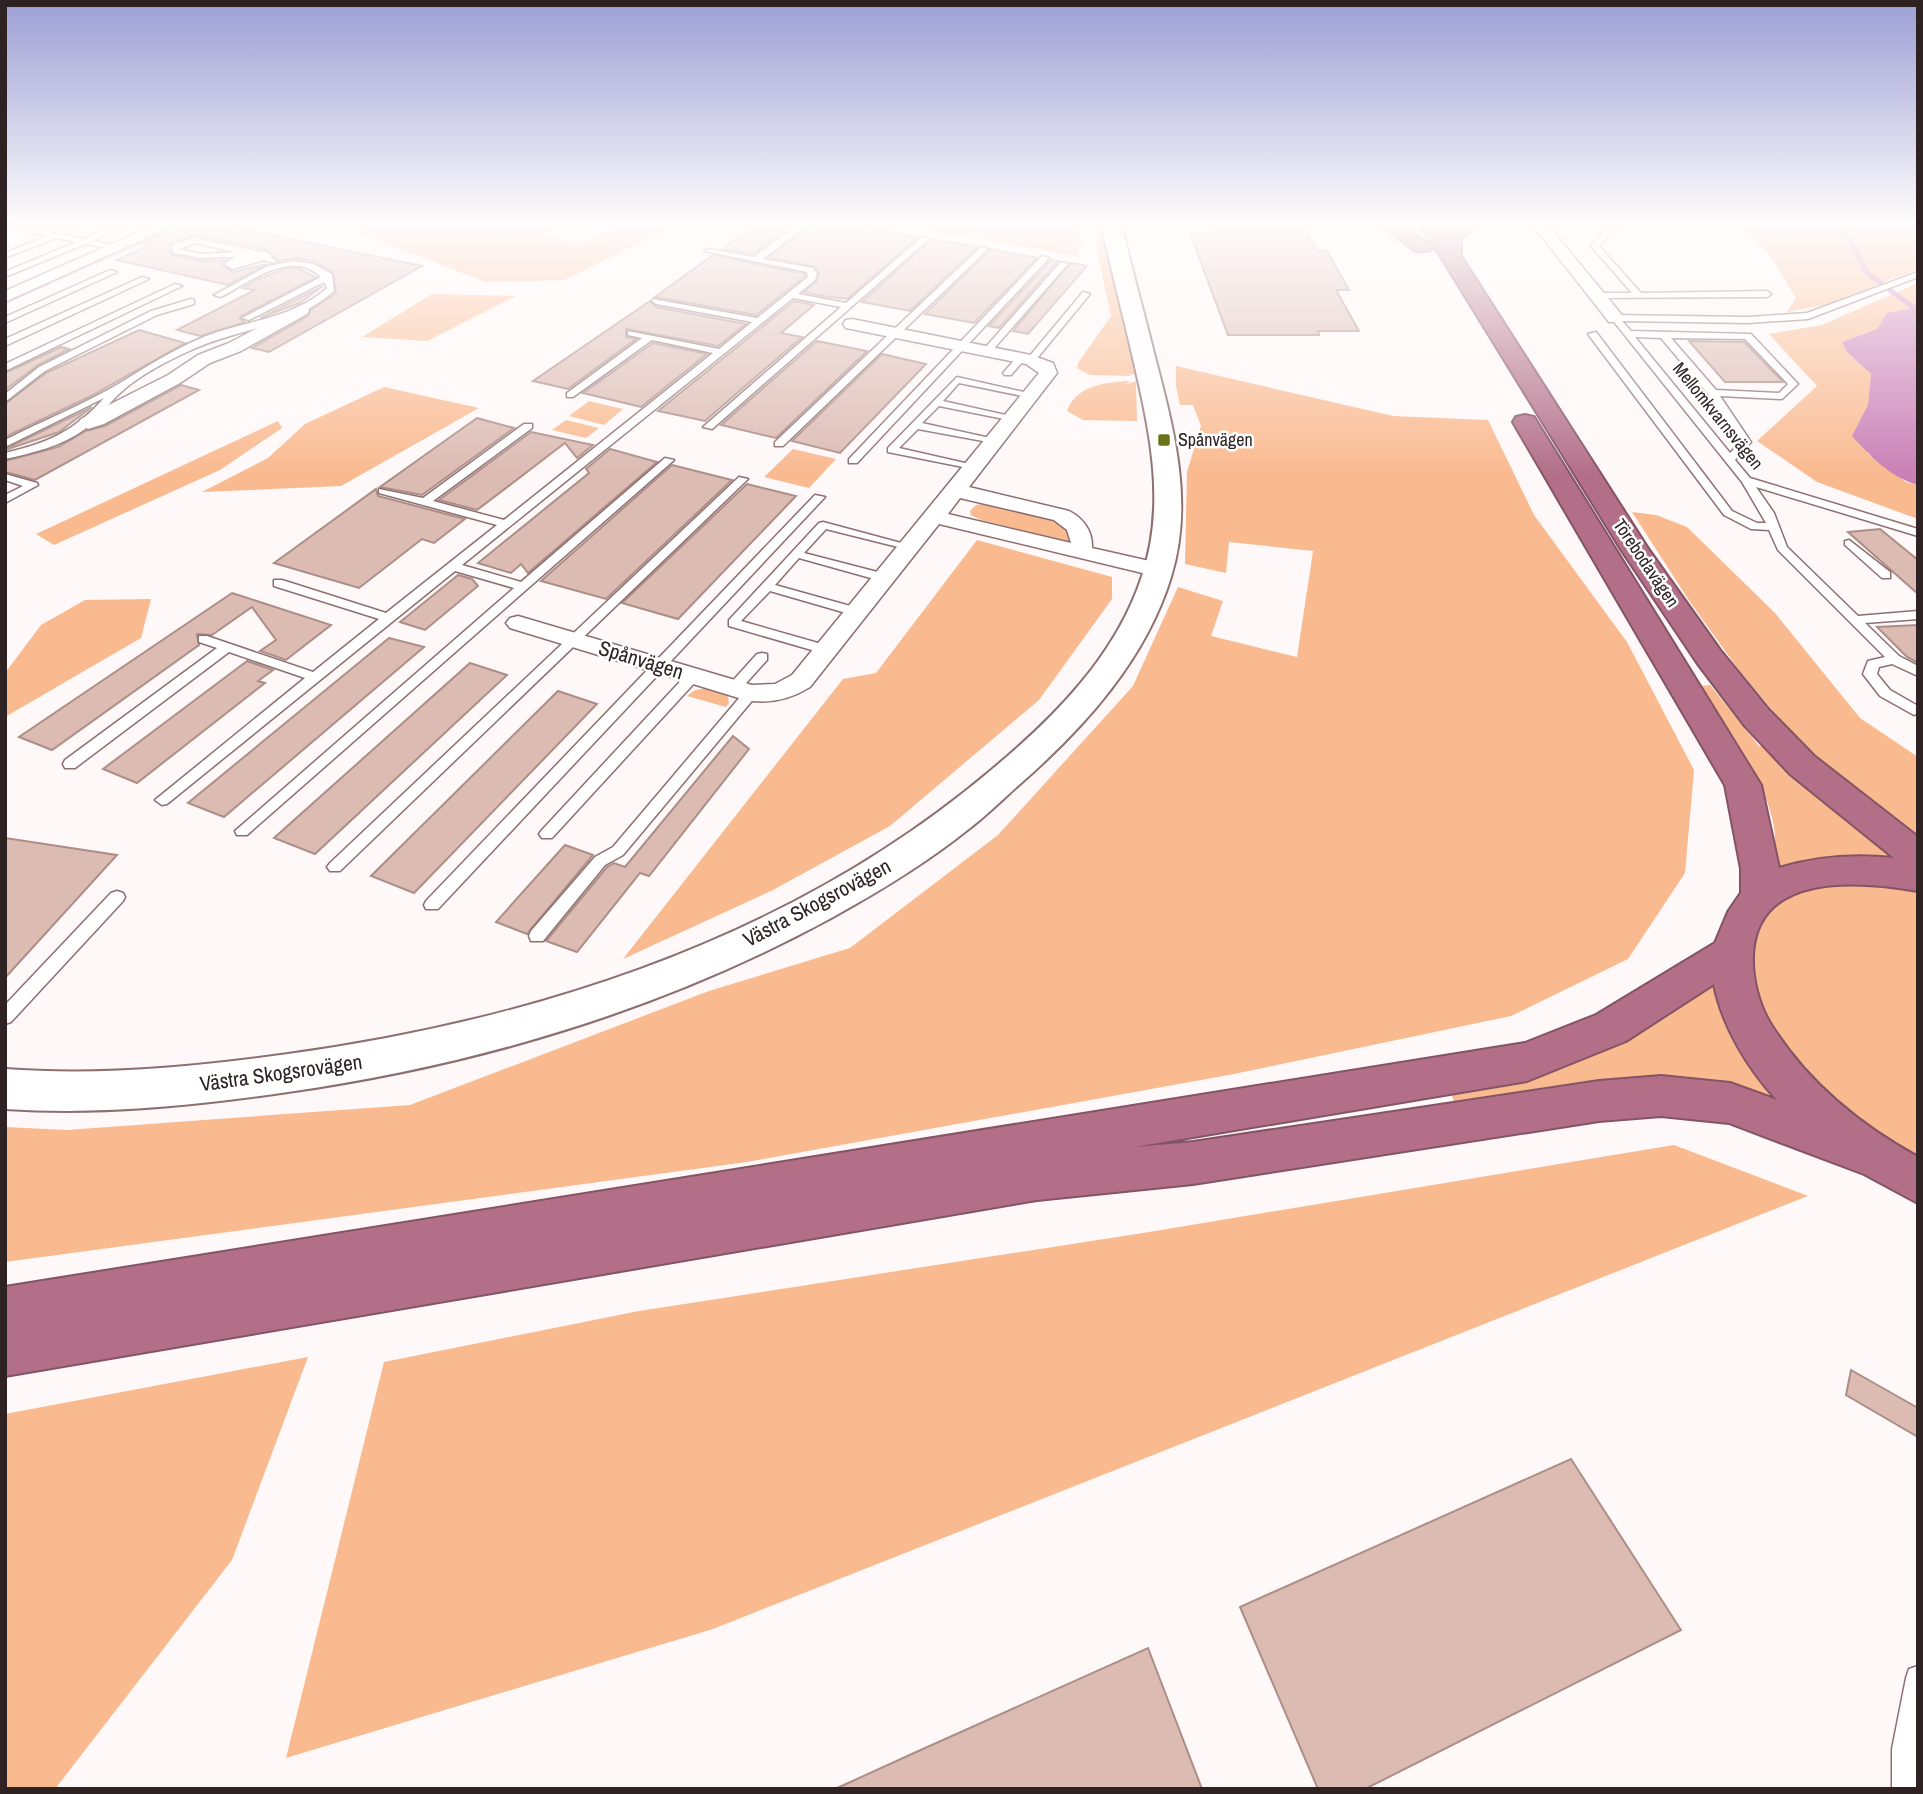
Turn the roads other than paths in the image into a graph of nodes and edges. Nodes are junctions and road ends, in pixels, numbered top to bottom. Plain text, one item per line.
1 (31, 308) edge
2 (83, 308) edge
3 (132, 308) edge
4 (172, 308) edge
5 (266, 308) edge
6 (305, 308) edge
7 (693, 308) edge
8 (775, 308) edge
9 (847, 308) edge
10 (922, 308) edge
11 (998, 308) edge
12 (1025, 308) edge
13 (1073, 308) edge
14 (1132, 308) edge
15 (1462, 308) edge
16 (1483, 308) edge
17 (1607, 308) edge
18 (1830, 308) edge
19 (301, 310) junction
20 (7, 318) edge
21 (1615, 318) junction
22 (831, 320) junction
23 (758, 321) junction
24 (852, 324) joint
25 (43, 326) junction
26 (235, 329) junction
27 (631, 332) dead end
28 (895, 333) junction
29 (77, 334) junction
30 (1592, 334) dead end
31 (1628, 334) junction
32 (1664, 335) junction
33 (650, 337) junction
34 (100, 340) junction
35 (5, 343) edge
36 (962, 346) junction
37 (987, 351) junction
38 (721, 352) junction
39 (1026, 359) junction
40 (5, 368) edge
41 (1008, 373) dead end
42 (126, 384) junction
43 (1713, 393) junction
44 (570, 395) dead end
45 (1032, 395) junction
46 (5, 399) edge
47 (936, 402) junction
48 (1014, 418) junction
49 (88, 423) junction
50 (915, 425) junction
51 (528, 426) dead end
52 (708, 427) dead end
53 (995, 442) junction
54 (5, 443) edge
55 (779, 444) dead end
56 (5, 456) edge
57 (669, 460) dead end
58 (1729, 460) junction
59 (853, 461) dead end
60 (974, 468) junction
61 (5, 477) edge
62 (743, 479) dead end
63 (1746, 480) junction
64 (383, 491) dead end
65 (956, 491) junction
66 (819, 497) dead end
67 (5, 500) edge
68 (425, 502) junction
69 (935, 517) junction
70 (506, 524) junction
71 (1773, 526) junction
72 (1918, 533) edge
73 (1849, 542) dead end
74 (910, 547) junction
75 (1080, 552) junction
76 (796, 554) junction
77 (452, 566) junction
78 (1159, 570) junction
79 (1886, 575) dead end
80 (885, 578) junction
81 (278, 583) dead end
82 (767, 586) junction
83 (523, 587) junction
84 (857, 612) junction
85 (490, 615) junction
86 (1918, 615) edge
87 (387, 618) junction
88 (1854, 620) junction
89 (518, 623) joint
90 (202, 639) dead end
91 (573, 640) junction
92 (227, 647) junction
93 (827, 650) junction
94 (762, 657) dead end
95 (1894, 659) junction
96 (659, 666) junction
97 (1918, 672) edge
98 (693, 676) junction
99 (316, 677) junction
100 (743, 691) junction
101 (1914, 710) dead end
102 (70, 764) dead end
103 (162, 800) dead end
104 (242, 831) dead end
105 (547, 834) dead end
106 (1918, 857) edge
107 (335, 867) dead end
108 (1918, 877) edge
109 (1760, 896) junction
110 (117, 897) dead end
111 (432, 905) dead end
112 (537, 936) dead end
113 (1731, 953) junction
114 (6, 1015) edge
115 (5, 1089) edge
116 (1900, 1170) edge
117 (5, 1312) edge
118 (5, 1350) edge
119 (1918, 1678) edge
120 (1905, 1789) edge

1 - 20 lane
2 - 25 lane
3 - 29 lane
4 - 34 lane
5 - 26 lane
6 - 19 lane
7 - 23 lane
8 - 23 lane
9 - 22 lane
10 - 28 lane
11 - 36 lane
12 - 37 lane
13 - 39 lane
14 - 78 street, Västra Skogsrovägen
15 - 109 highway, Törebodavägen
16 - 106 highway, Törebodavägen
17 - 21 street, Mellomkvarnsvägen
18 - 21 lane
19 - 26 lane
19 - 49 street
20 - 25 lane
21 - 31 lane, Mellomkvarnsvägen
22 - 24 lane
22 - 52 lane
23 - 38 lane
24 - 28 street
25 - 29 lane
25 - 35 lane
26 - 42 lane
27 - 33 lane
28 - 36 street
28 - 55 lane
29 - 34 lane
29 - 40 lane
30 - 71 lane
31 - 32 lane
31 - 58 lane, Mellomkvarnsvägen
32 - 43 lane
32 - 43 lane
33 - 38 lane
33 - 44 lane
34 - 46 lane
36 - 37 street
36 - 59 lane
37 - 39 street
38 - 70 lane
39 - 41 lane
39 - 45 street, Spånvägen
42 - 49 lane
42 - 54 lane
43 - 58 lane
45 - 47 lane
45 - 48 street, Spånvägen
47 - 48 lane
47 - 50 lane
48 - 53 street, Spånvägen
49 - 56 lane
50 - 53 lane
50 - 60 lane
51 - 68 lane
53 - 60 street, Spånvägen
57 - 83 lane
58 - 63 lane, Mellomkvarnsvägen
60 - 65 street, Spånvägen
61 - 67 lane
62 - 91 lane
63 - 71 lane, Mellomkvarnsvägen
63 - 72 lane
64 - 68 lane
65 - 69 street, Spånvägen
65 - 75 street
66 - 96 lane
68 - 70 lane
69 - 74 street, Spånvägen
69 - 75 street
70 - 77 lane
71 - 88 lane, Mellomkvarnsvägen
73 - 79 lane
74 - 76 lane
74 - 80 street, Spånvägen
75 - 78 street
76 - 80 lane
76 - 82 lane
77 - 83 lane
77 - 87 lane
78 - 115 street, Västra Skogsrovägen
80 - 84 street, Spånvägen
81 - 87 lane
82 - 84 lane
82 - 93 lane
83 - 85 lane
84 - 93 street, Spånvägen
85 - 89 lane
85 - 104 lane
86 - 88 lane
87 - 99 lane
88 - 95 lane, Mellomkvarnsvägen
89 - 91 street, Spånvägen
90 - 92 lane
91 - 96 street, Spånvägen
91 - 107 lane
92 - 99 lane
92 - 102 lane
93 - 100 street, Spånvägen
94 - 100 lane
95 - 97 lane, Mellomkvarnsvägen
95 - 101 lane
96 - 98 street, Spånvägen
96 - 111 lane
98 - 100 street, Spånvägen
98 - 105 lane
99 - 103 lane
100 - 112 lane
108 - 109 highway
109 - 113 highway
110 - 114 lane
113 - 116 highway
113 - 117 highway
116 - 118 highway
119 - 120 lane

